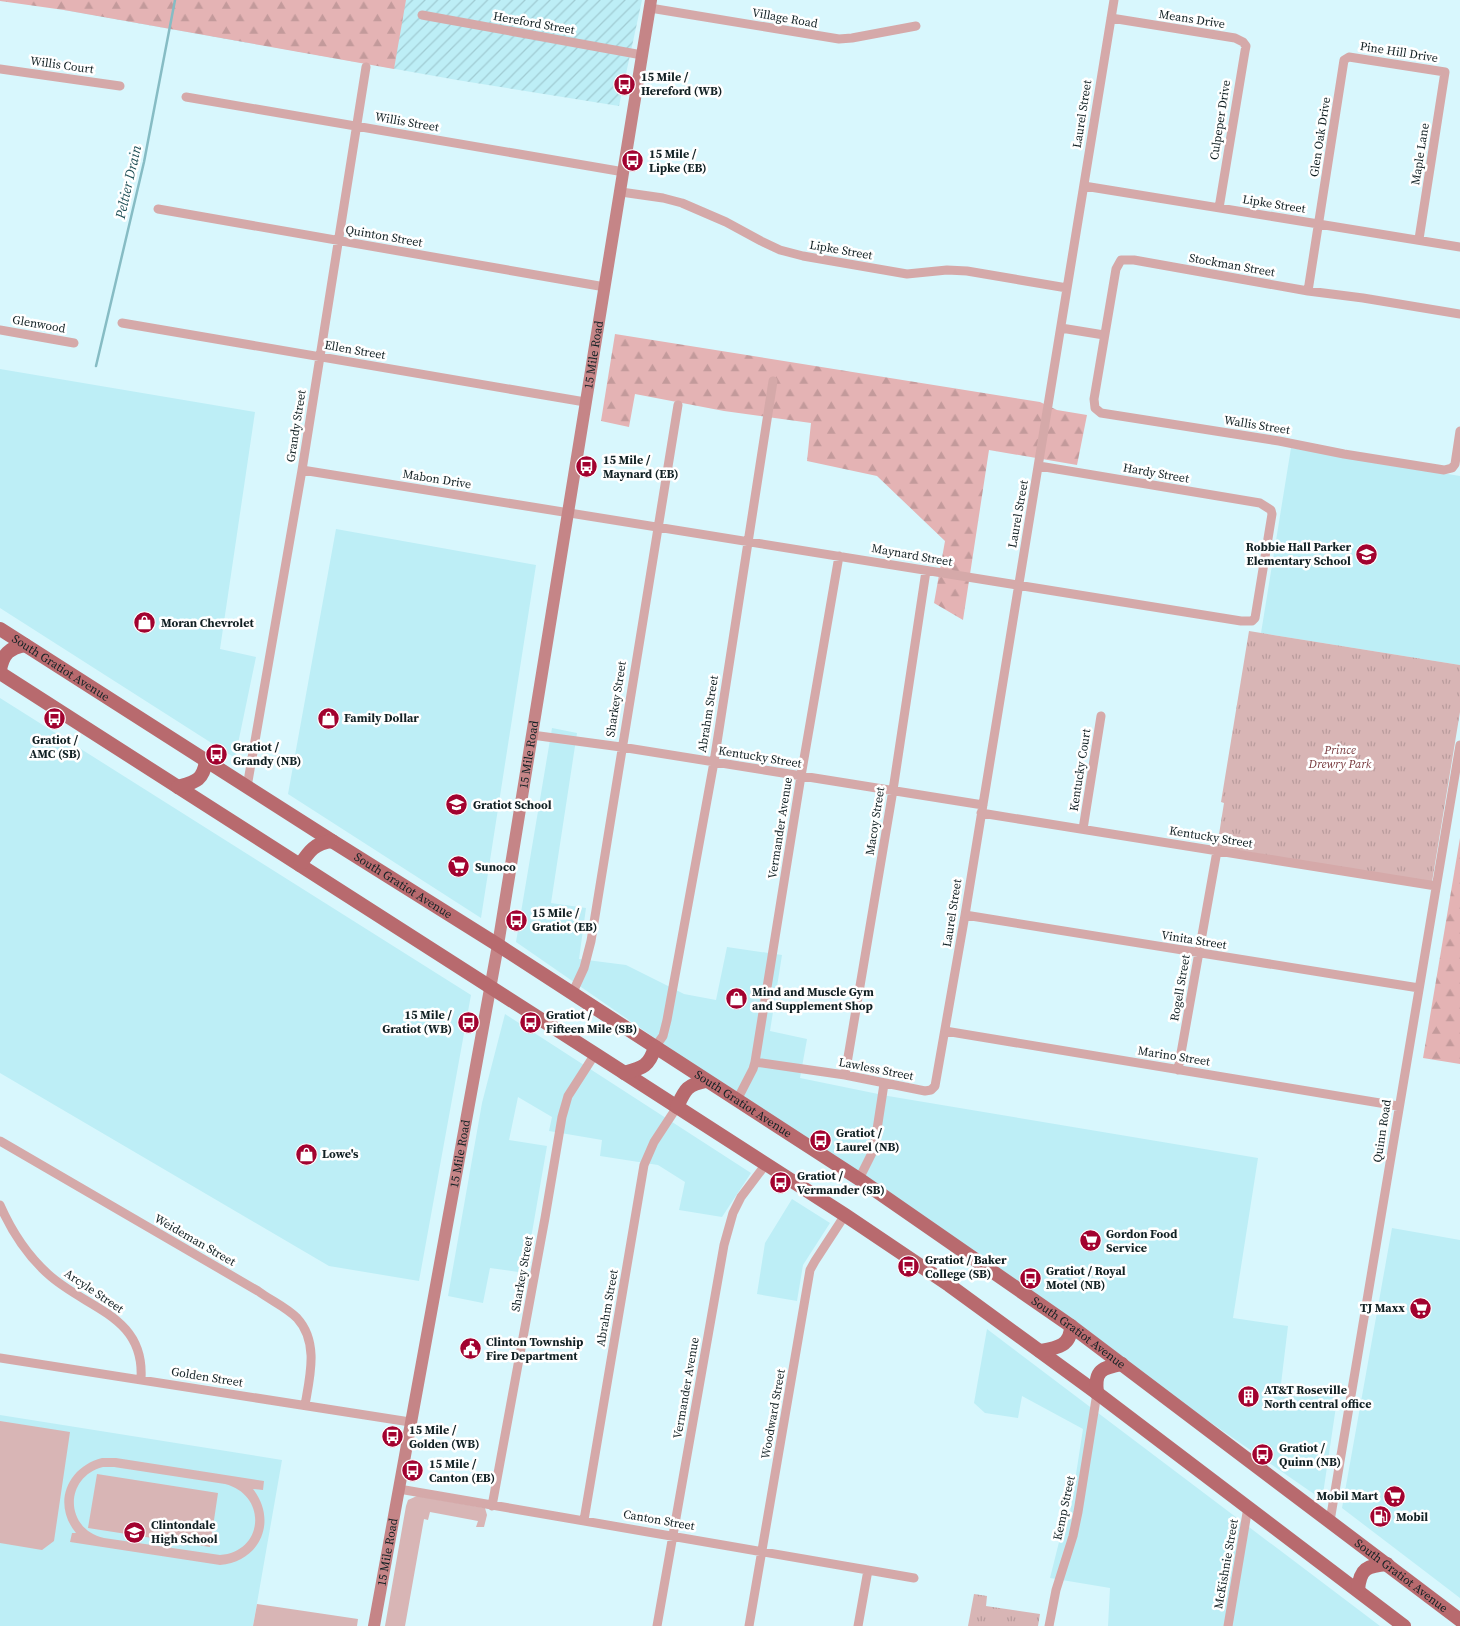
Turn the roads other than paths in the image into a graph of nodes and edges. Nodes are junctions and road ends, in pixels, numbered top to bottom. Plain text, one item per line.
1 (1114, 0) edge
2 (650, 4) edge
3 (422, 15) dead end
4 (1111, 18) junction
5 (916, 26) dead end
6 (1240, 39) joint
7 (642, 55) junction
8 (1349, 57) joint
9 (366, 67) dead end
10 (0, 69) edge
11 (1445, 72) joint
12 (120, 86) dead end
13 (186, 97) dead end
14 (357, 126) junction
15 (624, 172) junction
16 (1084, 186) junction
17 (621, 192) junction
18 (1219, 208) junction
19 (158, 209) dead end
20 (1319, 224) junction
21 (1419, 239) junction
22 (338, 241) junction
23 (1460, 246) edge
24 (605, 287) junction
25 (1067, 288) junction
26 (1308, 292) junction
27 (1460, 314) edge
28 (122, 323) dead end
29 (1060, 328) junction
30 (0, 330) edge
31 (1104, 335) junction
32 (74, 342) dead end
33 (319, 357) junction
34 (772, 382) dead end
35 (585, 402) junction
36 (678, 405) dead end
37 (1460, 431) edge
38 (1039, 466) junction
39 (302, 470) junction
40 (568, 512) junction
41 (657, 526) junction
42 (748, 542) junction
43 (839, 556) junction
44 (926, 571) junction
45 (1019, 584) junction
46 (1252, 621) joint
47 (0, 629) edge
48 (25, 645) junction
49 (0, 672) edge
50 (1101, 716) dead end
51 (532, 735) junction
52 (1460, 745) edge
53 (621, 747) junction
54 (206, 761) junction
55 (714, 762) junction
56 (801, 776) junction
57 (178, 787) junction
58 (247, 787) junction
59 (893, 790) junction
60 (982, 809) junction
61 (1083, 829) junction
62 (332, 841) junction
63 (1216, 851) junction
64 (300, 865) junction
65 (1436, 886) junction
66 (965, 915) junction
67 (498, 945) junction
68 (1199, 953) junction
69 (490, 987) junction
70 (1419, 988) junction
71 (572, 994) junction
72 (945, 1031) junction
73 (655, 1047) junction
74 (596, 1054) junction
75 (755, 1062) junction
76 (1178, 1070) junction
77 (624, 1073) junction
78 (845, 1075) junction
79 (706, 1081) junction
80 (884, 1084) junction
81 (737, 1100) junction
82 (1398, 1106) junction
83 (677, 1108) junction
84 (0, 1141) edge
85 (766, 1164) junction
86 (859, 1179) junction
87 (0, 1205) edge
88 (845, 1215) junction
89 (1071, 1326) junction
90 (1040, 1351) junction
91 (0, 1358) edge
92 (1122, 1364) junction
93 (141, 1379) junction
94 (1098, 1393) junction
95 (305, 1405) junction
96 (410, 1422) junction
97 (399, 1489) junction
98 (492, 1506) junction
99 (1248, 1507) junction
100 (584, 1520) junction
101 (1330, 1521) junction
102 (672, 1535) junction
103 (762, 1551) junction
104 (1387, 1564) junction
105 (868, 1570) junction
106 (914, 1578) dead end
107 (1358, 1590) junction
108 (1460, 1620) edge
109 (374, 1626) edge
110 (657, 1626) edge
111 (749, 1626) edge
112 (858, 1626) edge
113 (1049, 1626) edge
114 (1228, 1626) edge
115 (1404, 1626) edge

1 - 4 street, Laurel Street
2 - 5 street, Village Road
2 - 7 main road, 15 Mile Road
3 - 7 street, Hereford Street
4 - 6 street, Means Drive
4 - 16 street, Laurel Street
6 - 18 street, Culpeper Drive
7 - 15 main road, 15 Mile Road
8 - 11 street, Pine Hill Drive
8 - 20 street, Glen Oak Drive
9 - 14 street, Grandy Street
10 - 12 street, Willis Court
11 - 21 street, Maple Lane
13 - 14 street, Willis Street
14 - 15 street, Willis Street
14 - 22 street, Grandy Street
15 - 17 main road, 15 Mile Road
16 - 18 street, Lipke Street
16 - 25 street, Laurel Street
17 - 24 main road, 15 Mile Road
17 - 25 street, Lipke Street
18 - 20 street, Lipke Street
19 - 22 street, Quinton Street
20 - 21 street, Lipke Street
20 - 26 street
21 - 23 street, Lipke Street
22 - 24 street, Quinton Street
22 - 33 street, Grandy Street
24 - 35 main road, 15 Mile Road
25 - 29 street, Laurel Street
26 - 27 street, Stockman Street
26 - 31 street, Stockman Street
28 - 33 street, Ellen Street
29 - 31 street
29 - 38 street, Laurel Street
30 - 32 street, Glenwood
31 - 37 street, Wallis Street
33 - 35 street, Ellen Street
33 - 39 street, Grandy Street
34 - 42 street, Abrahm Street
35 - 40 main road, 15 Mile Road
36 - 41 street, Sharkey Street
38 - 45 street, Laurel Street
38 - 46 street, Hardy Street
39 - 40 street, Mabon Drive
39 - 58 street, Grandy Street
40 - 41 street, Maynard Street
40 - 51 main road, 15 Mile Road
41 - 42 street, Maynard Street
41 - 53 street, Sharkey Street
42 - 43 street, Maynard Street
42 - 55 street, Abrahm Street
43 - 44 street, Maynard Street
43 - 56 street, Vermander Avenue
44 - 45 street, Maynard Street
44 - 59 street, Macoy Street
45 - 46 street, Maynard Street
45 - 60 street, Laurel Street
47 - 48 main road, South Gratiot Avenue
48 - 49 main road
48 - 54 main road, South Gratiot Avenue
49 - 57 main road
50 - 61 street, Kentucky Court
51 - 53 street, Kentucky Street
51 - 67 main road, 15 Mile Road
52 - 65 street, Quinn Road
53 - 55 street, Kentucky Street
53 - 71 street, Sharkey Street
54 - 57 main road
54 - 58 main road, South Gratiot Avenue
55 - 56 street, Kentucky Street
55 - 73 street, Abrahm Street
56 - 59 street, Kentucky Street
56 - 75 street, Vermander Avenue
57 - 64 main road
58 - 62 main road, South Gratiot Avenue
59 - 60 street, Kentucky Street
59 - 78 street, Macoy Street
60 - 61 street, Kentucky Street
60 - 66 street, Laurel Street
61 - 63 street, Kentucky Street
62 - 64 main road
62 - 67 main road, South Gratiot Avenue
63 - 65 street, Kentucky Street
63 - 68 street, Rogell Street
64 - 69 main road
65 - 70 street, Quinn Road
66 - 68 street, Vinita Street
66 - 72 street, Laurel Street
67 - 69 main road, 15 Mile Road
67 - 71 main road, South Gratiot Avenue
68 - 70 street, Vinita Street
68 - 76 street, Rogell Street
69 - 74 main road
69 - 96 main road, 15 Mile Road
70 - 82 street, Quinn Road
71 - 73 main road, South Gratiot Avenue
72 - 76 street, Marino Street
72 - 80 street, Lawless Street
73 - 77 main road
73 - 79 main road, South Gratiot Avenue
74 - 77 main road
74 - 98 street, Sharkey Street
75 - 78 street, Lawless Street
75 - 81 street, Vermander Avenue
76 - 82 street, Marino Street
77 - 83 main road
78 - 80 street, Lawless Street
79 - 81 main road, South Gratiot Avenue
79 - 83 main road
80 - 86 street
81 - 86 main road, South Gratiot Avenue
82 - 101 street, Quinn Road
83 - 85 main road
83 - 100 street, Abrahm Street
84 - 95 street, Weideman Street
85 - 88 main road
85 - 102 street, Vermander Avenue
86 - 89 main road, South Gratiot Avenue
87 - 93 street, Arcyle Street
88 - 90 main road
88 - 103 street, Woodward Street
89 - 90 main road
89 - 92 main road, South Gratiot Avenue
90 - 94 main road
91 - 93 street, Golden Street
92 - 94 main road
92 - 101 main road, South Gratiot Avenue
93 - 95 street, Golden Street
94 - 99 main road
94 - 113 street, Kemp Street
95 - 96 street, Golden Street
96 - 97 main road, 15 Mile Road
97 - 98 street, Canton Street
97 - 109 main road, 15 Mile Road
98 - 100 street, Canton Street
99 - 107 main road
99 - 114 street, McKishnie Street
100 - 102 street, Canton Street
101 - 104 main road, South Gratiot Avenue
102 - 103 street, Canton Street
102 - 110 street, Vermander Avenue
103 - 105 street, Canton Street
103 - 111 street, Woodward Street
104 - 107 main road
104 - 108 main road, South Gratiot Avenue
105 - 106 street, Canton Street
105 - 112 street
107 - 115 main road

